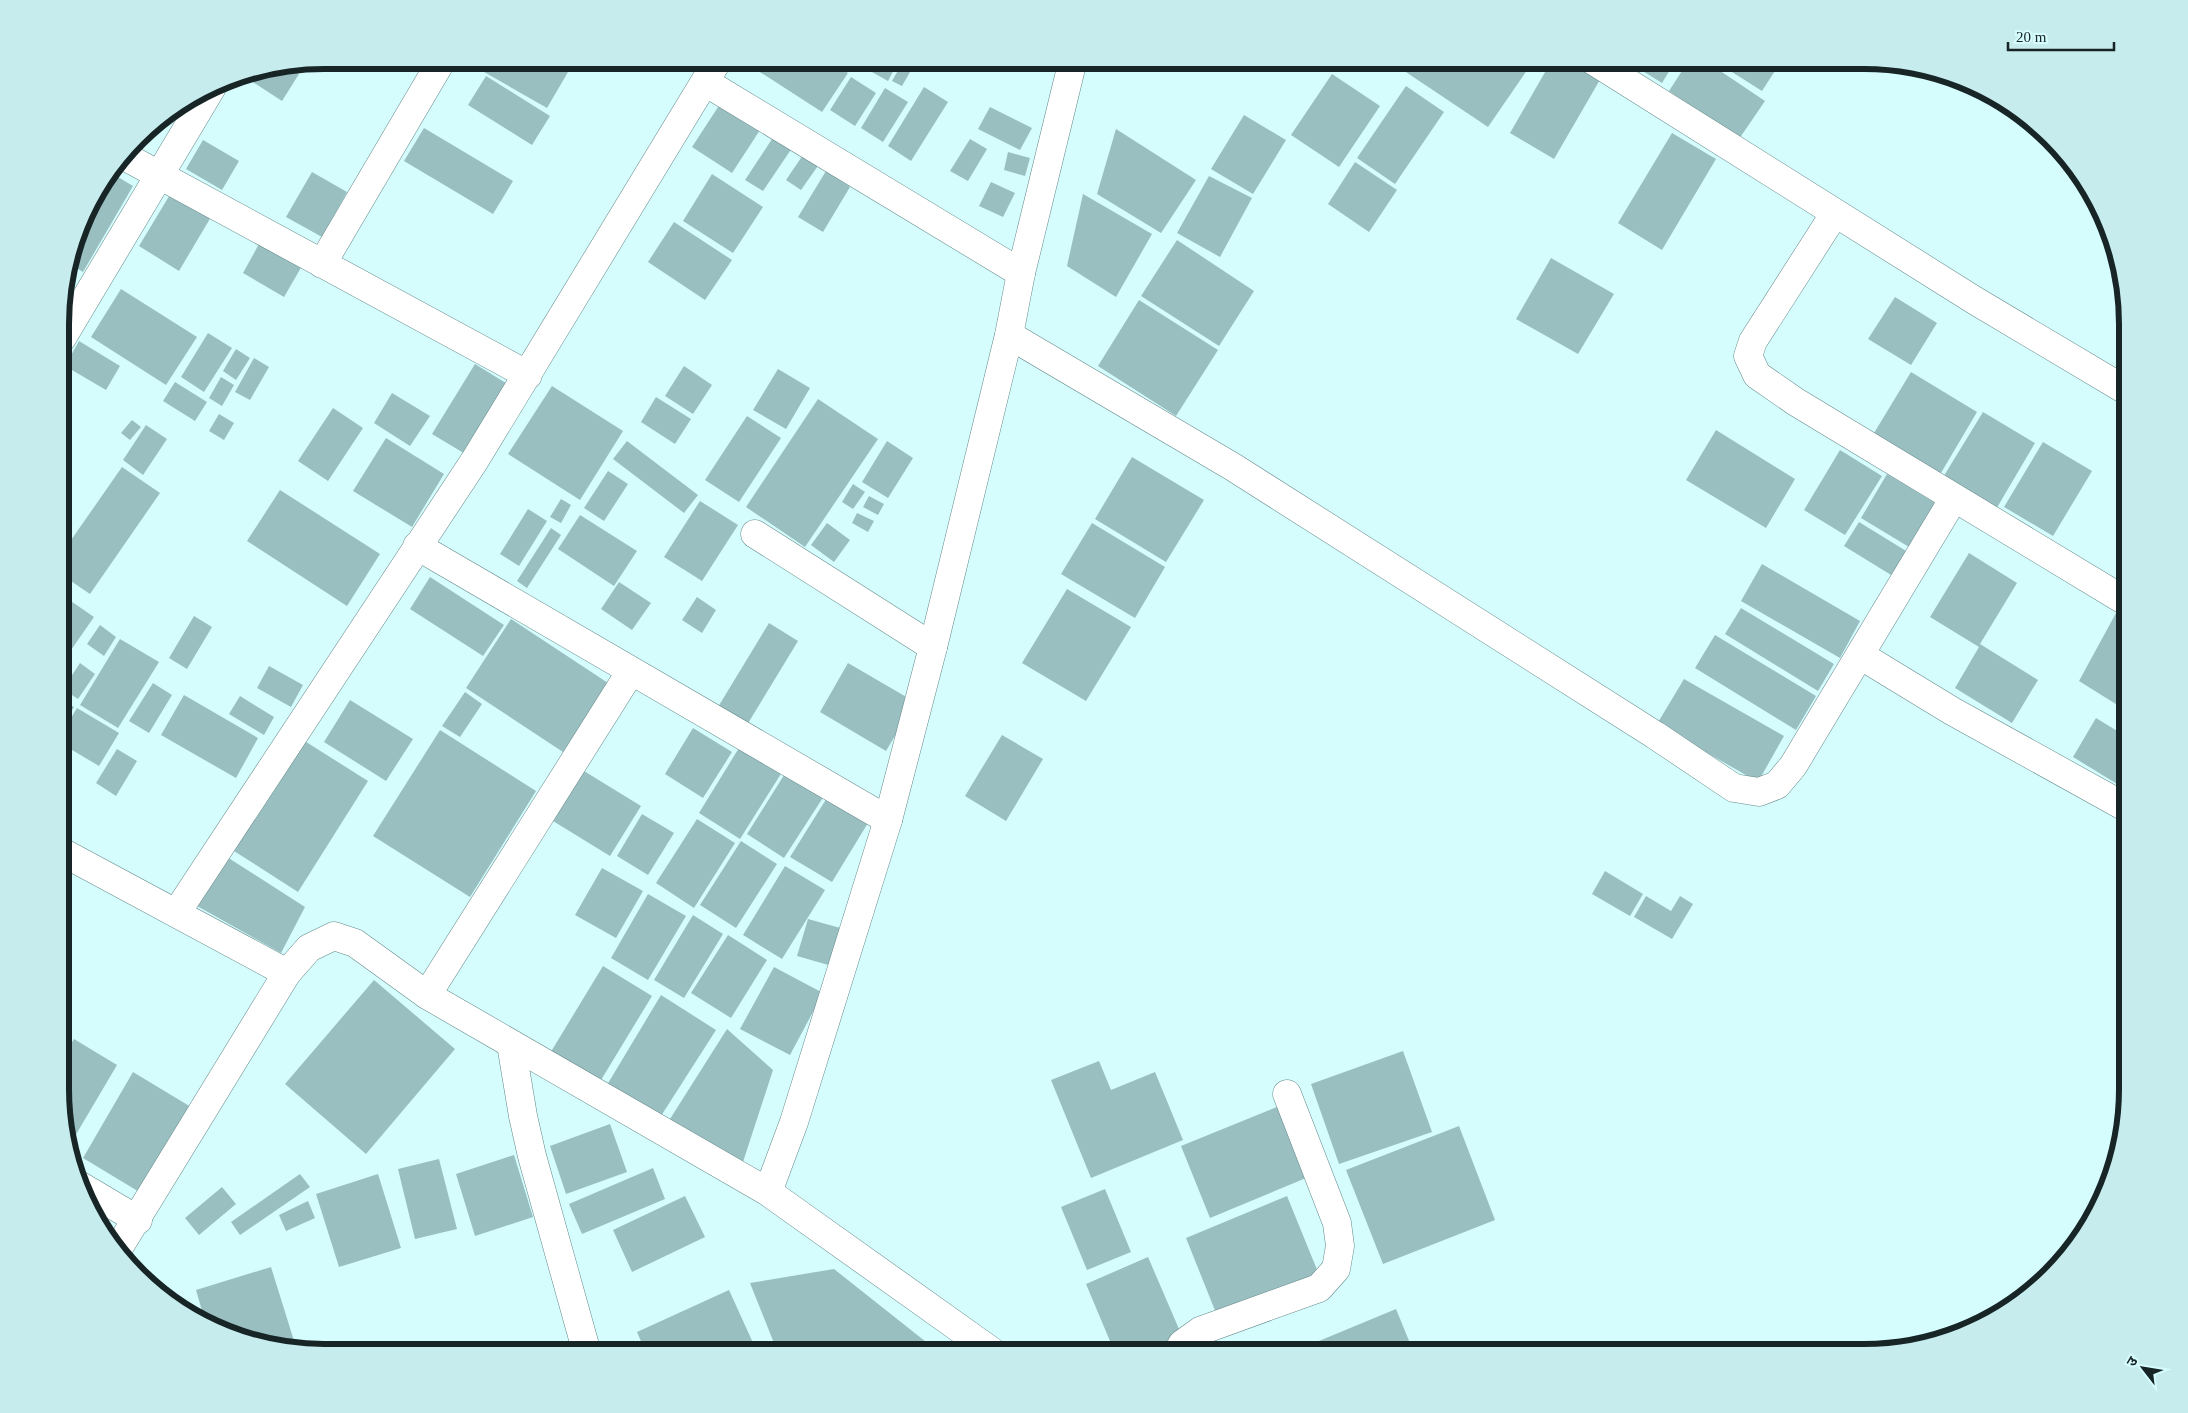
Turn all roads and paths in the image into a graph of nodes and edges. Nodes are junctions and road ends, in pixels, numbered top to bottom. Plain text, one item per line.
1 (437, 69) edge
2 (1071, 69) edge
3 (1606, 69) edge
4 (711, 71) edge
5 (205, 98) edge
6 (130, 159) edge
7 (159, 175) junction
8 (1835, 213) junction
9 (322, 264) junction
10 (1021, 273) junction
11 (69, 326) edge
12 (1010, 336) junction
13 (528, 376) junction
14 (2119, 386) edge
15 (1954, 498) junction
16 (755, 534) dead end
17 (418, 546) junction
18 (2119, 597) edge
19 (934, 647) junction
20 (1860, 655) junction
21 (631, 671) junction
22 (2119, 803) edge
23 (888, 820) junction
24 (69, 856) edge
25 (177, 912) junction
26 (287, 973) junction
27 (427, 995) junction
28 (511, 1044) junction
29 (1287, 1094) dead end
30 (90, 1192) edge
31 (768, 1192) junction
32 (138, 1220) junction
33 (121, 1244) edge
34 (584, 1344) edge
35 (981, 1344) edge
36 (1182, 1344) edge

1 - 9 street
2 - 10 street
3 - 8 street
4 - 10 street
4 - 13 street
5 - 7 street
6 - 7 street
7 - 9 street
7 - 11 street
8 - 14 street
8 - 15 street
9 - 13 street
10 - 12 street
12 - 19 street
12 - 20 street
13 - 17 street
15 - 18 street
15 - 20 street
16 - 19 street
17 - 21 street
17 - 25 street
19 - 23 street
20 - 22 street
21 - 23 street
21 - 27 street
23 - 31 street
24 - 25 street
25 - 26 street
26 - 27 street
26 - 32 street
27 - 28 street
28 - 31 street
28 - 34 street
29 - 36 street
30 - 32 street
31 - 35 street
32 - 33 street

